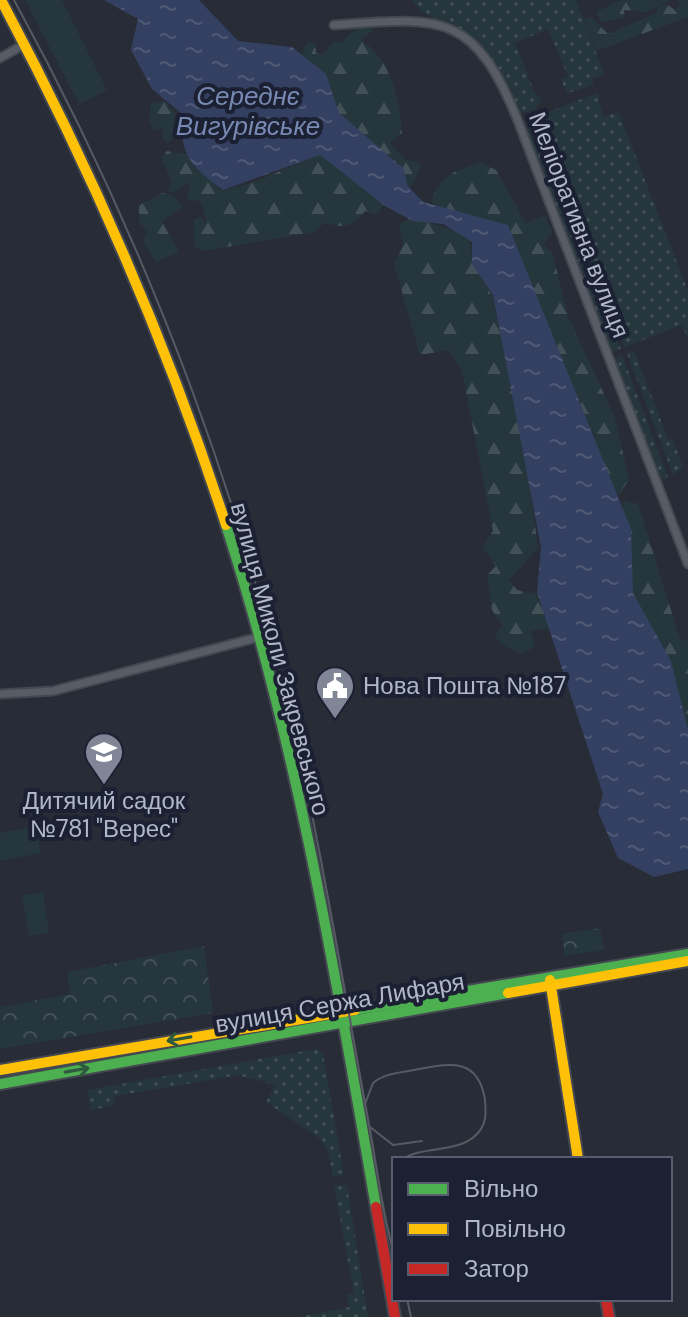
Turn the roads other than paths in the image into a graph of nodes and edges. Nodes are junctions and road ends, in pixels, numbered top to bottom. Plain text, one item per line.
1 (1, 0) edge
2 (334, 25) dead end
3 (25, 44) junction
4 (0, 58) edge
5 (688, 564) edge
6 (259, 637) junction
7 (0, 694) edge
8 (688, 954) edge
9 (688, 961) edge
10 (550, 981) junction
11 (339, 1011) junction
12 (340, 1024) junction
13 (0, 1070) edge
14 (0, 1084) edge
15 (578, 1157) edge
16 (395, 1317) edge

1 - 3 street, вулиця Миколи Закревського
2 - 5 street, Меліоративна вулиця
3 - 4 street
3 - 6 street, вулиця Миколи Закревського
6 - 7 street
6 - 11 street, вулиця Миколи Закревського
8 - 10 street, вулиця Сержа Лифаря
9 - 10 street, вулиця Сержа Лифаря
10 - 11 street, вулиця Сержа Лифаря
10 - 12 street, вулиця Сержа Лифаря
10 - 15 street
11 - 12 street, вулиця Миколи Закревського
11 -> 13 street, вулиця Сержа Лифаря
14 -> 12 street, вулиця Сержа Лифаря
12 - 16 street, вулиця Миколи Закревського

